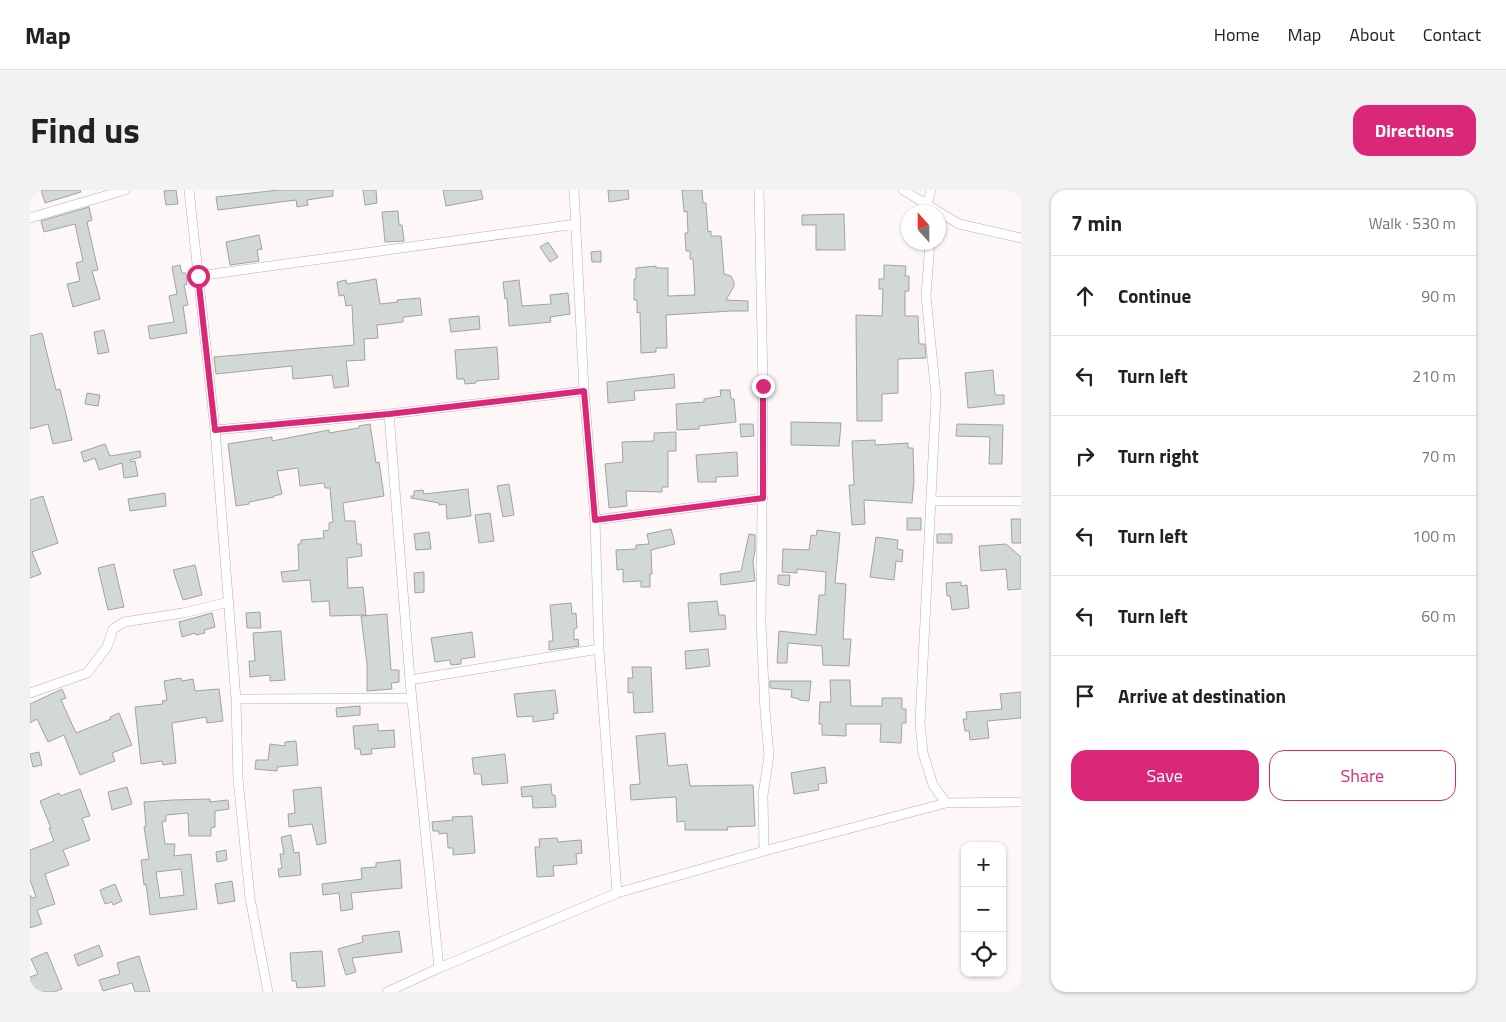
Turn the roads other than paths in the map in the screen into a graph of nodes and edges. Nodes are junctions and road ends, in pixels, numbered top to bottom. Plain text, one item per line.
1 (125, 190) edge
2 (189, 190) edge
3 (574, 190) edge
4 (759, 190) edge
5 (903, 190) edge
6 (932, 190) edge
7 (924, 205) edge
8 (929, 205) edge
9 (946, 217) edge
10 (30, 218) edge
11 (576, 224) junction
12 (1021, 238) edge
13 (929, 250) edge
14 (198, 276) junction
15 (584, 391) junction
16 (389, 414) junction
17 (215, 430) junction
18 (763, 498) junction
19 (931, 501) junction
20 (1021, 501) edge
21 (595, 520) junction
22 (229, 602) junction
23 (599, 649) junction
24 (410, 680) junction
25 (30, 693) edge
26 (412, 698) junction
27 (236, 699) junction
28 (1021, 802) edge
29 (946, 803) junction
30 (764, 851) junction
31 (617, 893) junction
32 (439, 968) junction
33 (268, 992) edge
34 (386, 992) edge

1 - 10 street
2 - 14 street
3 - 11 street
4 - 18 street
5 - 7 street
6 - 8 street
9 - 12 street
11 - 14 street
11 - 15 street
13 - 19 street
14 - 17 street
15 - 16 street
15 - 21 street
16 - 17 street
16 - 24 street
17 - 22 street
18 - 21 street
18 - 30 street
19 - 20 street
19 - 29 street
21 - 23 street
22 - 25 street
22 - 27 street
23 - 24 street
23 - 31 street
24 - 26 street
26 - 27 street
26 - 32 street
27 - 33 street
28 - 29 street
29 - 30 street
30 - 31 street
31 - 32 street
32 - 34 street

